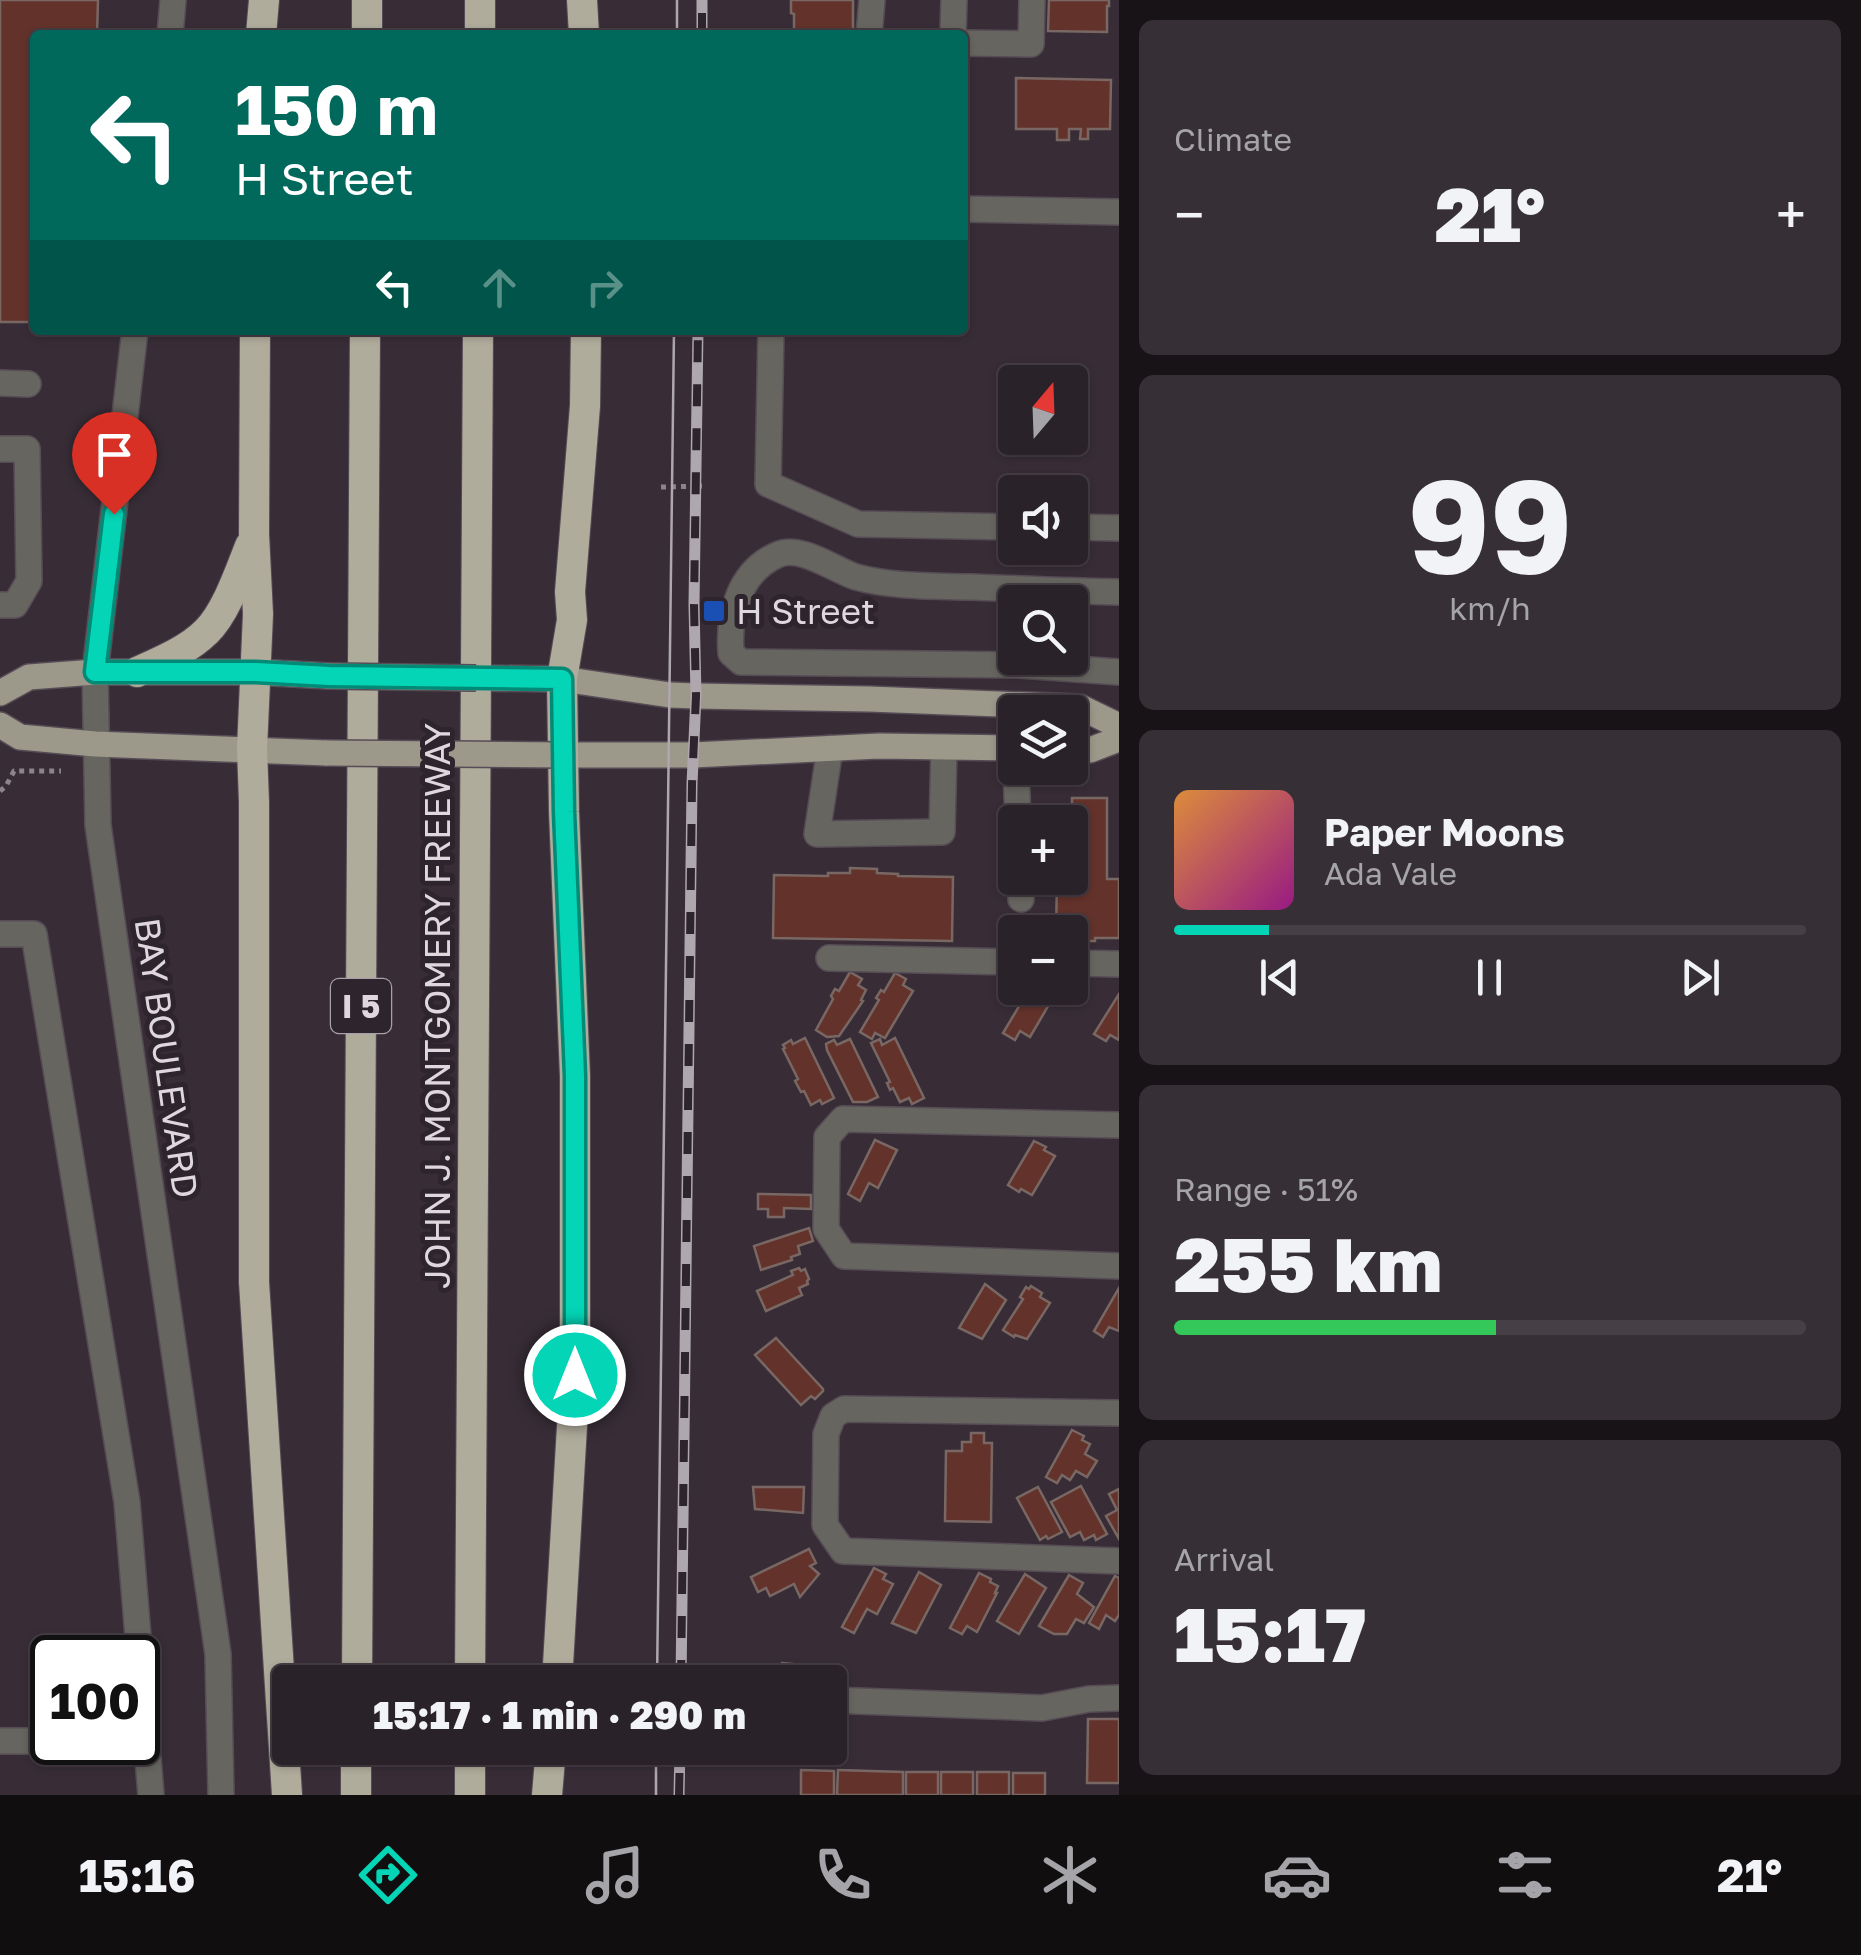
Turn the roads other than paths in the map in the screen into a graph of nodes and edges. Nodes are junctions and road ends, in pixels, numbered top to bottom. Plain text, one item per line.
1 (173, 0) edge
2 (264, 0) edge
3 (367, 0) edge
4 (480, 0) edge
5 (582, 0) edge
6 (872, 0) edge
7 (954, 0) edge
8 (1032, 0) edge
9 (170, 30) edge
10 (261, 30) edge
11 (367, 30) edge
12 (480, 30) edge
13 (584, 30) edge
14 (870, 30) edge
15 (954, 30) edge
16 (968, 43) edge
17 (968, 209) edge
18 (1118, 212) edge
19 (135, 335) edge
20 (255, 335) edge
21 (365, 335) edge
22 (478, 335) edge
23 (586, 335) edge
24 (771, 335) edge
25 (0, 383) edge
26 (28, 384) dead end
27 (0, 449) edge
28 (998, 526) edge
29 (1088, 527) edge
30 (1118, 528) edge
31 (254, 534) junction
32 (1118, 592) edge
33 (0, 605) edge
34 (95, 672) junction
35 (137, 672) junction
36 (256, 672) junction
37 (1118, 672) edge
38 (559, 679) junction
39 (0, 693) edge
40 (0, 725) edge
41 (1118, 726) edge
42 (1118, 739) edge
43 (96, 744) junction
44 (944, 747) junction
45 (830, 748) junction
46 (998, 748) edge
47 (252, 749) junction
48 (1088, 750) edge
49 (563, 755) junction
50 (0, 934) edge
51 (829, 958) dead end
52 (998, 962) edge
53 (1088, 963) edge
54 (1118, 964) edge
55 (1118, 1125) edge
56 (1118, 1266) edge
57 (1118, 1413) edge
58 (1118, 1561) edge
59 (135, 1635) edge
60 (357, 1665) edge
61 (470, 1665) edge
62 (557, 1665) edge
63 (1118, 1698) edge
64 (847, 1701) edge
65 (0, 1741) edge
66 (30, 1741) edge
67 (146, 1765) edge
68 (356, 1765) edge
69 (470, 1765) edge
70 (550, 1765) edge
71 (151, 1795) edge
72 (221, 1795) edge
73 (288, 1795) edge
74 (356, 1795) edge
75 (470, 1795) edge
76 (547, 1795) edge

1 - 9 street
2 - 10 highway
3 - 11 highway
4 - 12 highway
5 - 13 highway
6 - 14 street
7 - 15 street
8 - 16 street
17 - 18 street
19 - 34 street, BAY BOULEVARD
20 - 31 highway
21 - 60 highway, I 5
22 - 61 highway, JOHN J. MONTGOMERY FREEWAY
23 - 38 highway
24 - 28 street
25 - 26 street
27 - 33 street
29 - 30 street
31 - 35 highway
31 - 36 highway
32 - 37 street
34 - 35 main road
34 - 39 main road
34 - 43 street, BAY BOULEVARD
35 - 36 main road
36 - 38 main road, bridge
36 - 47 highway
38 - 41 main road
38 - 49 highway
40 - 43 main road
42 - 48 main road
43 - 47 main road
43 - 72 street, BAY BOULEVARD
44 - 45 main road
44 - 45 street
44 - 46 main road
45 - 49 main road
47 - 49 main road, bridge
47 - 73 highway
49 - 62 highway
50 - 59 street
51 - 52 street
53 - 54 street
55 - 56 street
57 - 58 street
63 - 64 street
65 - 66 street
67 - 71 street
68 - 74 highway
69 - 75 highway
70 - 76 highway

